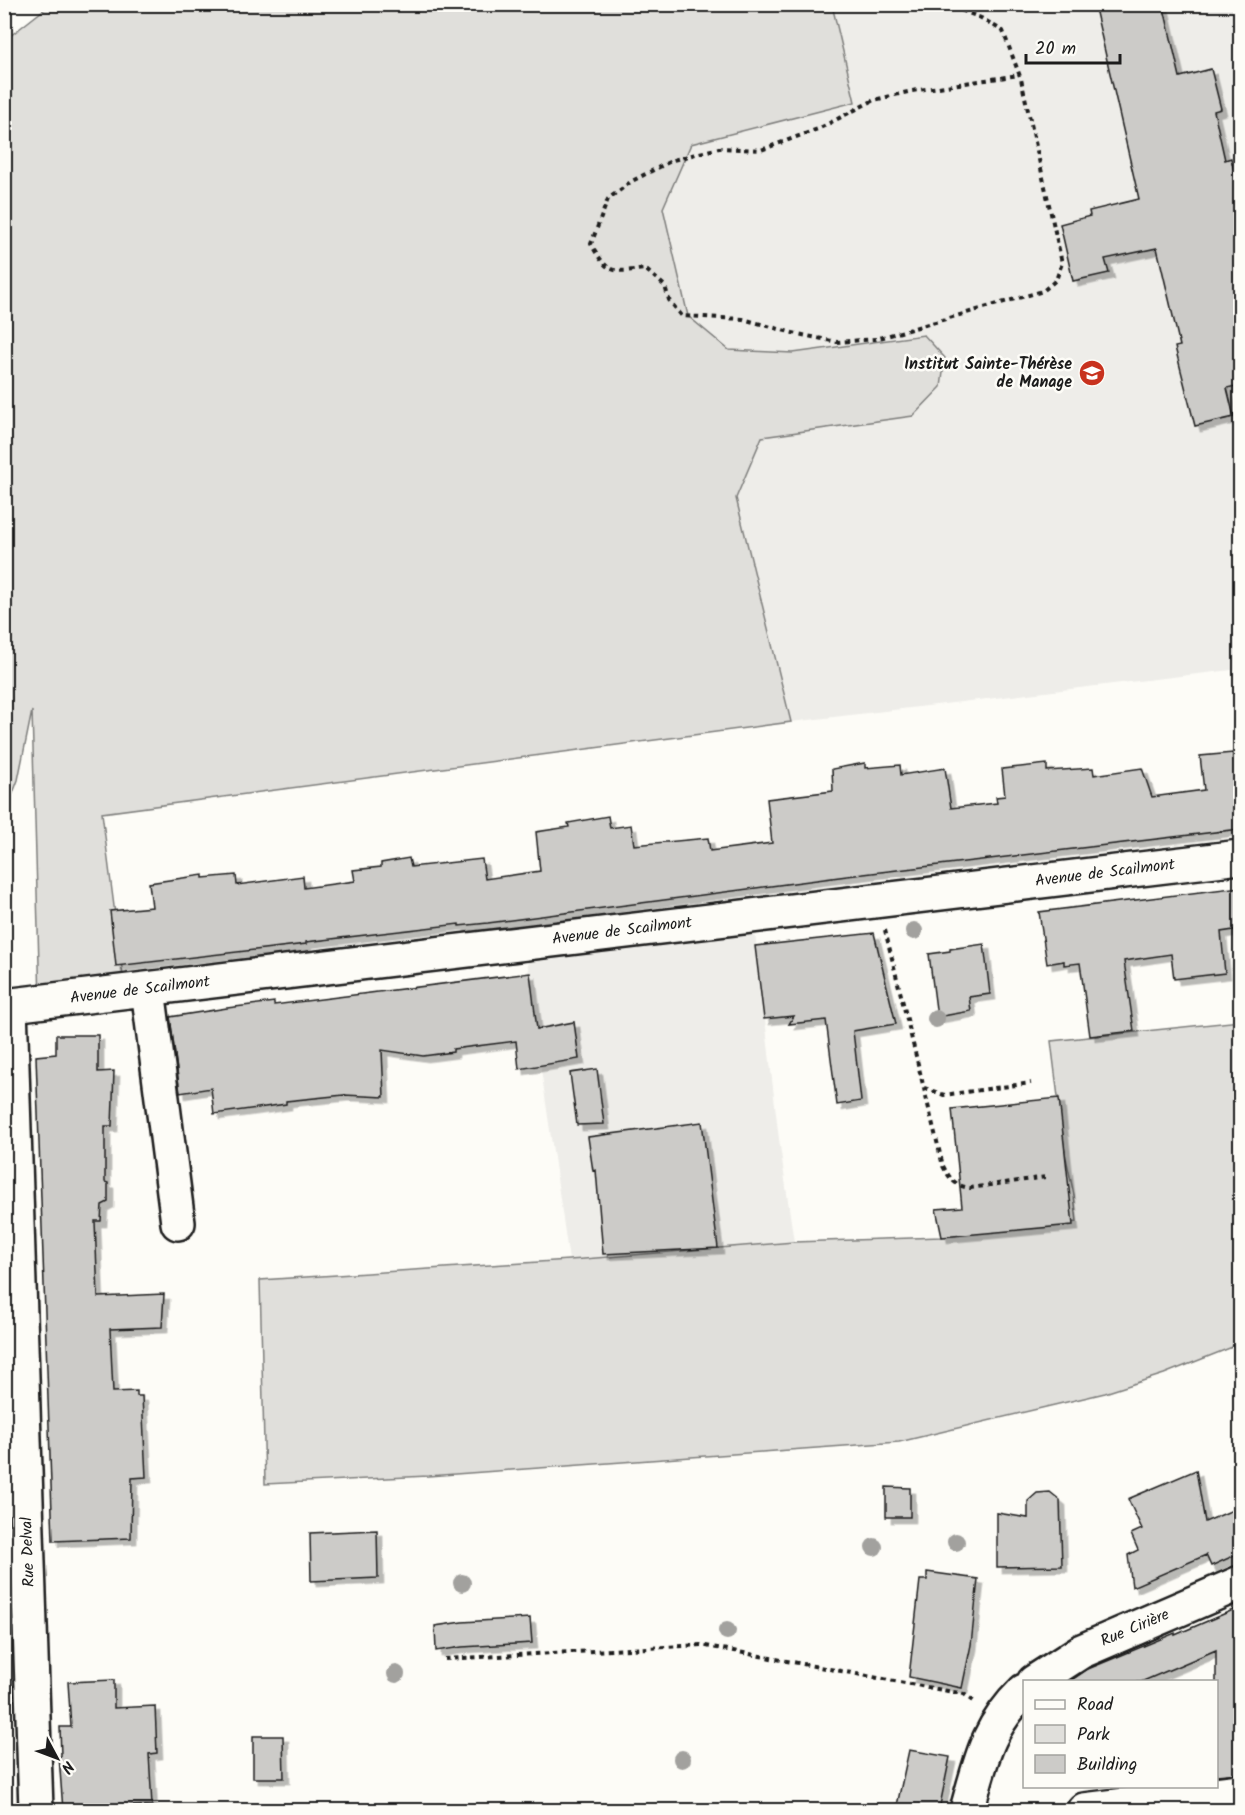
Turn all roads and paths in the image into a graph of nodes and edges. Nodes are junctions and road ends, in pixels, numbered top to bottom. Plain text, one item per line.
1 (956, 4) edge
2 (1019, 75) junction
3 (1240, 857) edge
4 (878, 901) junction
5 (148, 989) junction
6 (7, 1006) edge
7 (1031, 1083) dead end
8 (924, 1088) junction
9 (1046, 1177) dead end
10 (178, 1223) dead end
11 (1240, 1583) edge
12 (445, 1659) dead end
13 (1037, 1680) edge
14 (1023, 1692) edge
15 (1001, 1719) junction
16 (1240, 1791) edge
17 (36, 1810) edge
18 (970, 1810) edge
19 (1084, 1810) edge

1 - 2 path
2 - 2 path
3 - 4 street, Avenue de Scailmont
4 - 5 street, Avenue de Scailmont
4 - 8 path
5 - 6 street, Avenue de Scailmont
5 - 10 street
6 - 17 street, Rue Delval
7 - 8 path
8 - 9 path
11 - 13 street, Rue Cirière
12 - 15 path
14 - 15 street
15 - 18 street
16 - 19 street

